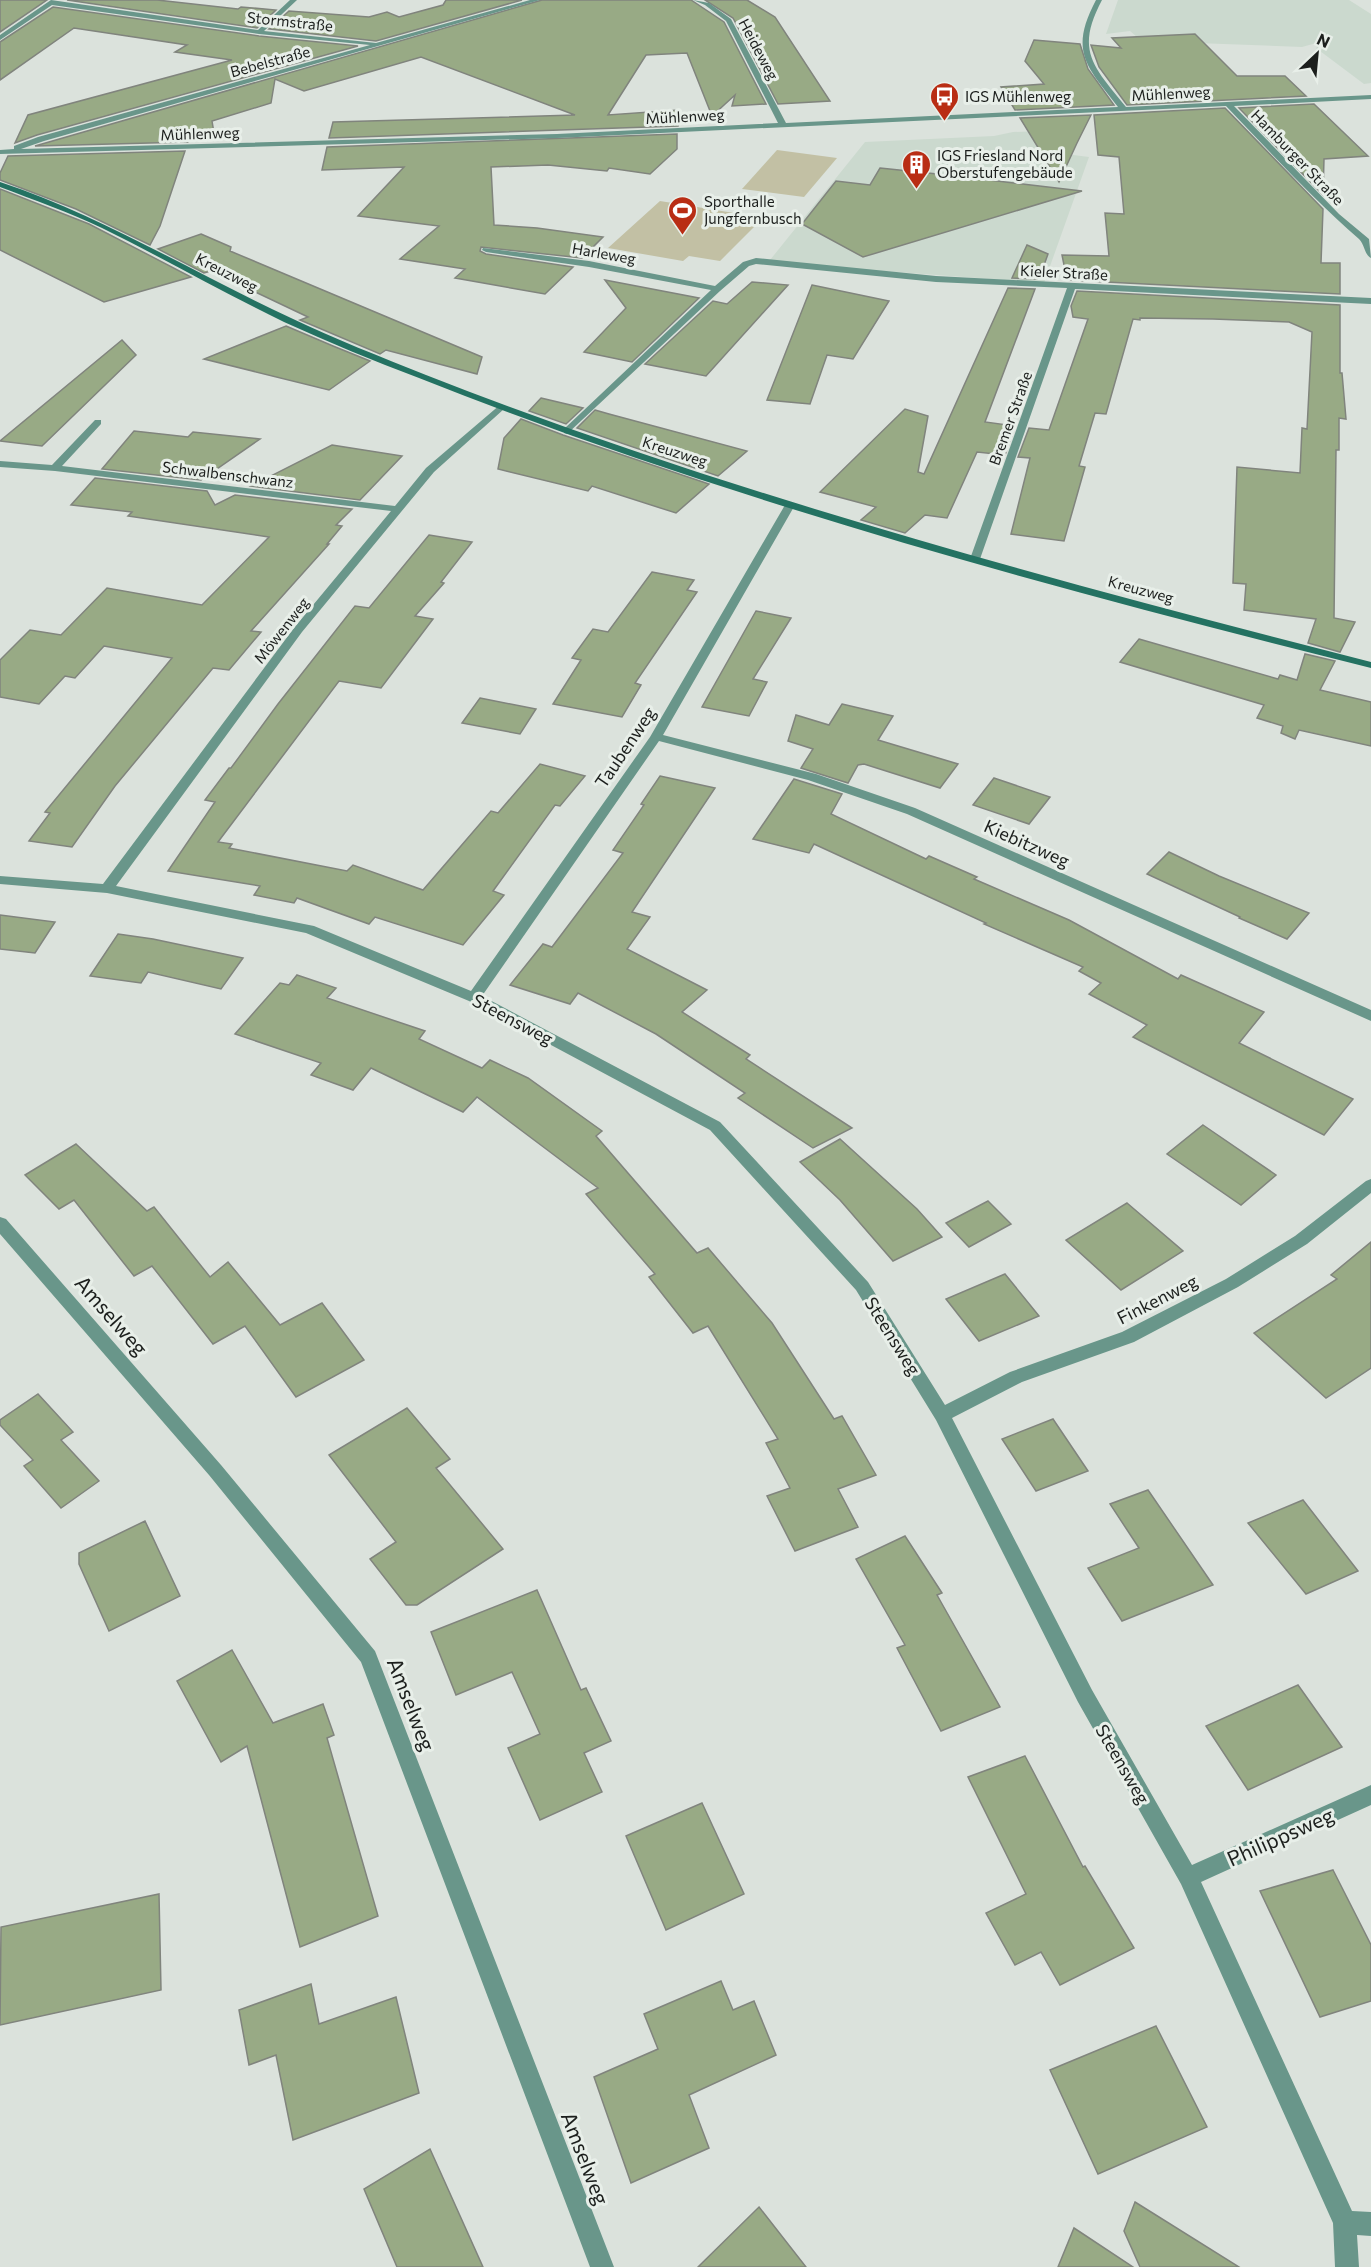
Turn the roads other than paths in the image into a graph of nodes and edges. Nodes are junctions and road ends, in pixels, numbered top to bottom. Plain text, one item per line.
1 (294, 0) edge
2 (537, 0) edge
3 (696, 0) edge
4 (1099, 0) edge
5 (53, 1) edge
6 (259, 32) junction
7 (0, 38) edge
8 (383, 44) junction
9 (1371, 97) edge
10 (1227, 104) junction
11 (1123, 108) junction
12 (783, 125) junction
13 (0, 152) edge
14 (13, 152) junction
15 (0, 184) edge
16 (1369, 242) edge
17 (486, 250) dead end
18 (1371, 255) edge
19 (1072, 286) junction
20 (717, 289) junction
21 (1371, 301) edge
22 (501, 407) junction
23 (98, 422) dead end
24 (567, 431) junction
25 (0, 464) edge
26 (55, 468) junction
27 (790, 505) junction
28 (398, 510) junction
29 (975, 559) junction
30 (1371, 665) edge
31 (656, 737) junction
32 (0, 880) edge
33 (107, 889) junction
34 (474, 998) junction
35 (1371, 1016) edge
36 (1371, 1185) edge
37 (0, 1223) edge
38 (942, 1415) junction
39 (1371, 1795) edge
40 (1188, 1877) junction
41 (1345, 2222) junction
42 (1371, 2224) edge
43 (602, 2267) edge
44 (1347, 2267) edge

1 - 6 street
2 - 8 street, Bebelstraße
3 - 12 street, Heideweg
4 - 11 street
5 - 6 street, Stormstraße
5 - 7 street
6 - 8 street, Stormstraße
8 - 14 street, Bebelstraße
9 - 10 street, Mühlenweg
10 - 11 street, Mühlenweg
10 - 16 street, Hamburger Straße
11 - 12 street, Mühlenweg
12 - 14 street, Mühlenweg
13 - 14 street, Mühlenweg
15 - 22 street, Kreuzweg
16 - 18 street, Hamburger Straße
17 - 20 street, Harleweg
19 - 20 street, Kieler Straße
19 - 21 street, Kieler Straße
19 - 29 street, Bremer Straße
20 - 24 street
22 - 24 street, Kreuzweg
22 - 28 street, Möwenweg
23 - 26 street
24 - 27 street, Kreuzweg
25 - 26 street, Schwalbenschwanz
26 - 28 street, Schwalbenschwanz
27 - 29 street, Kreuzweg
27 - 31 street, Taubenweg
28 - 33 street, Möwenweg
29 - 30 street, Kreuzweg
31 - 34 street, Taubenweg
31 - 35 street, Kiebitzweg
32 - 33 street, Steensweg
33 - 34 street, Steensweg
34 - 38 street, Steensweg
36 - 38 street, Finkenweg
37 - 43 street, Amselweg
38 - 40 street, Steensweg
39 - 40 street, Philippsweg
40 - 41 street, Steensweg
41 - 42 street
41 - 44 street, Steensweg

